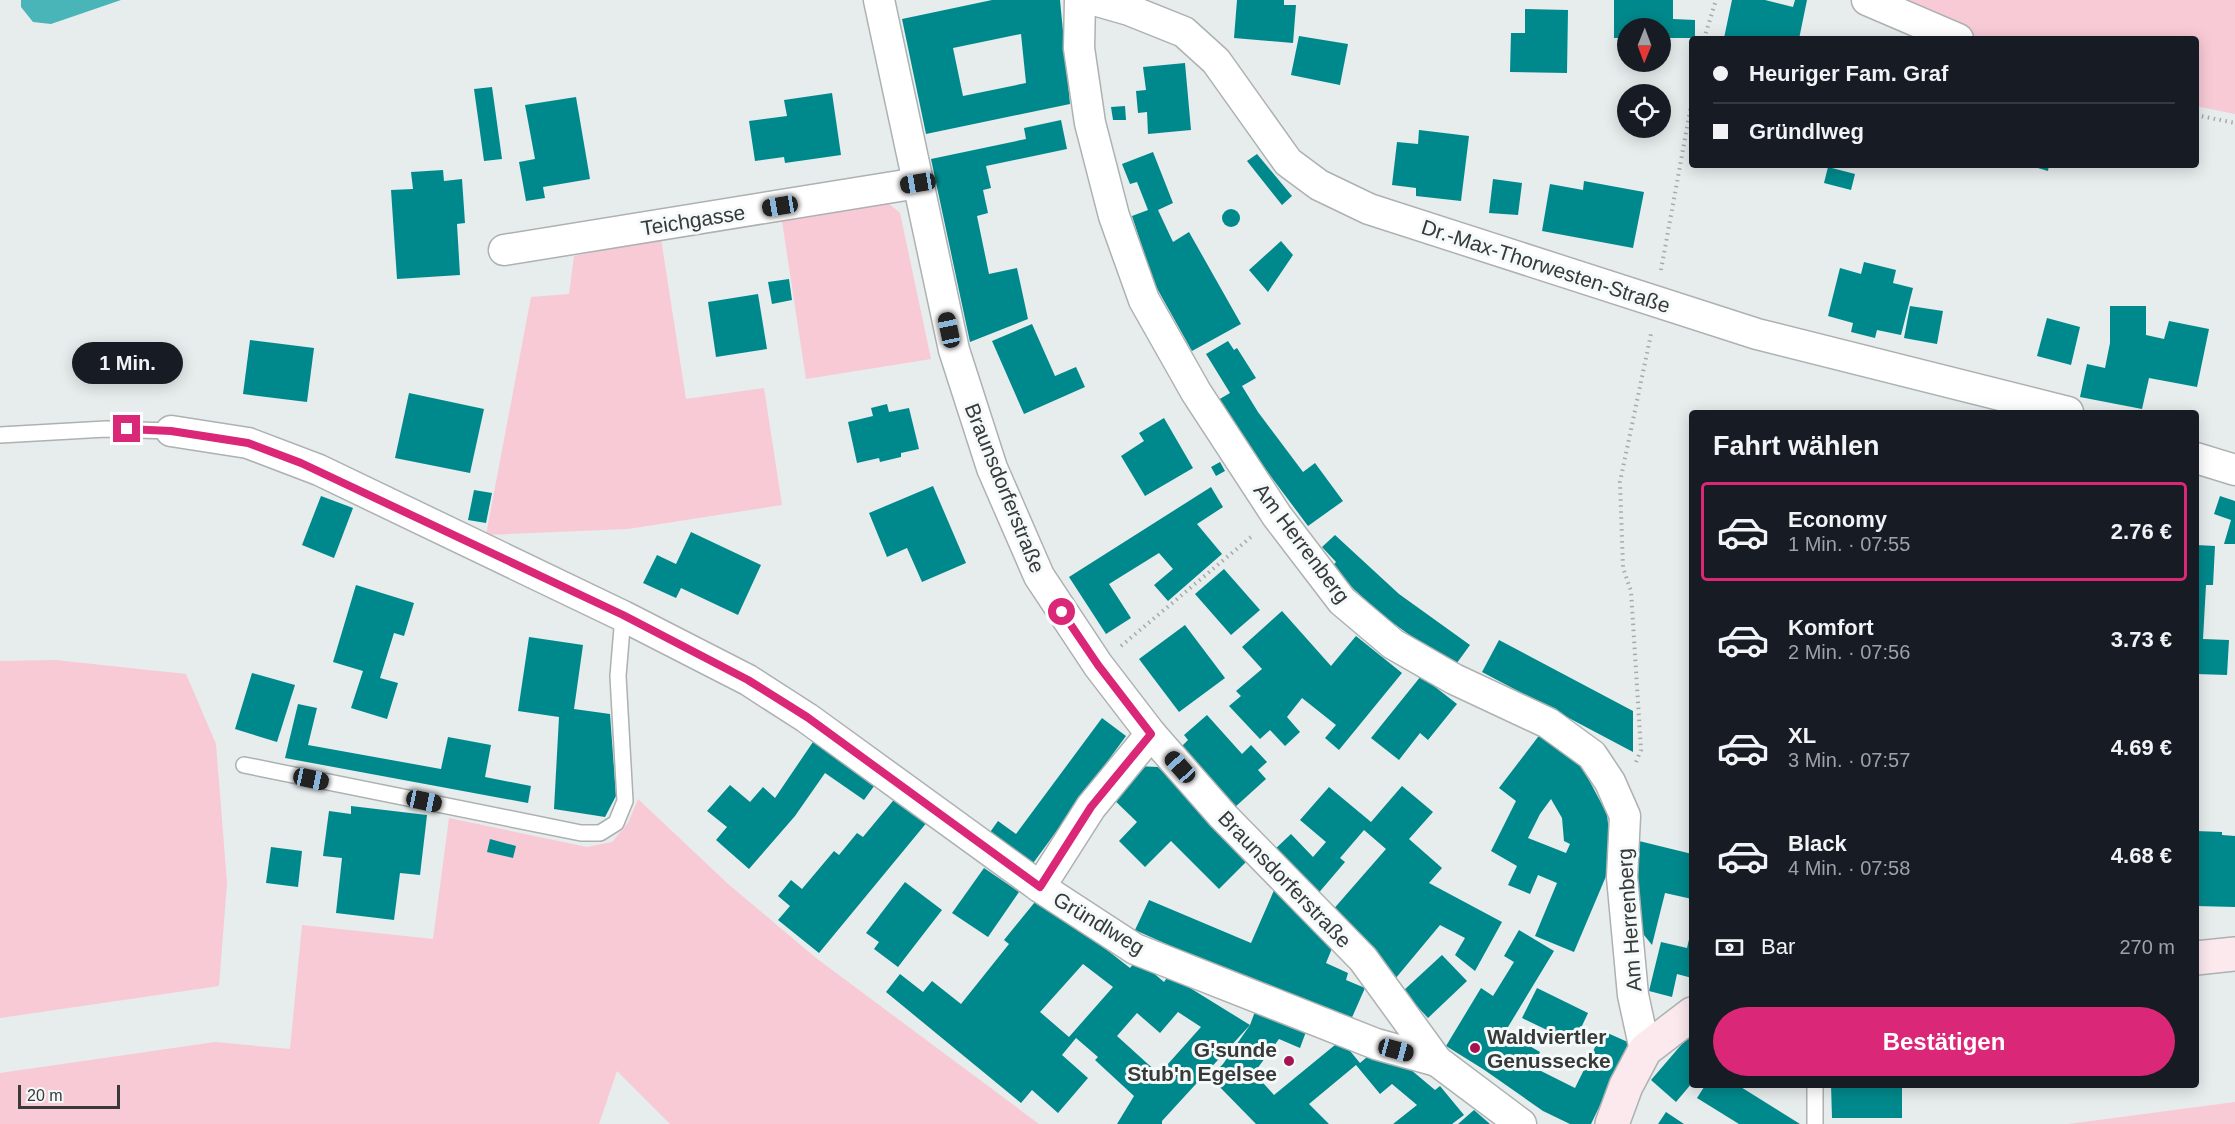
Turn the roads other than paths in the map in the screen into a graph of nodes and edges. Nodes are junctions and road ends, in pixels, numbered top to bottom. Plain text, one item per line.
1 (879, 0) edge
2 (1080, 0) edge
3 (1094, 0) edge
4 (1867, 0) edge
5 (1951, 36) edge
6 (918, 183) junction
7 (504, 250) dead end
8 (2060, 410) edge
9 (171, 431) joint
10 (0, 435) edge
11 (2199, 459) edge
12 (2235, 470) edge
13 (623, 615) junction
14 (1151, 734) junction
15 (244, 765) dead end
16 (1040, 887) junction
17 (2235, 954) edge
18 (2199, 958) edge
19 (1689, 1016) edge
20 (1645, 1050) junction
21 (1437, 1061) junction
22 (1815, 1088) edge
23 (1521, 1124) edge
24 (1612, 1124) edge
25 (1815, 1124) edge

1 - 6 street, Braunsdorferstraße
2 - 20 street, Am Herrenberg
3 - 8 street, Dr.-Max-Thorwesten-Straße
4 - 5 street
6 - 7 street, Teichgasse
6 - 14 street, Braunsdorferstraße
9 - 10 lane, Gründlweg
9 - 13 street, Gründlweg
11 - 12 street
13 - 15 lane
13 - 16 street, Gründlweg
14 - 16 street
14 - 21 street, Braunsdorferstraße
16 - 21 street, Gründlweg
17 - 18 street
19 - 20 street
20 - 24 street
21 - 23 street, Braunsdorferstraße
22 - 25 lane

